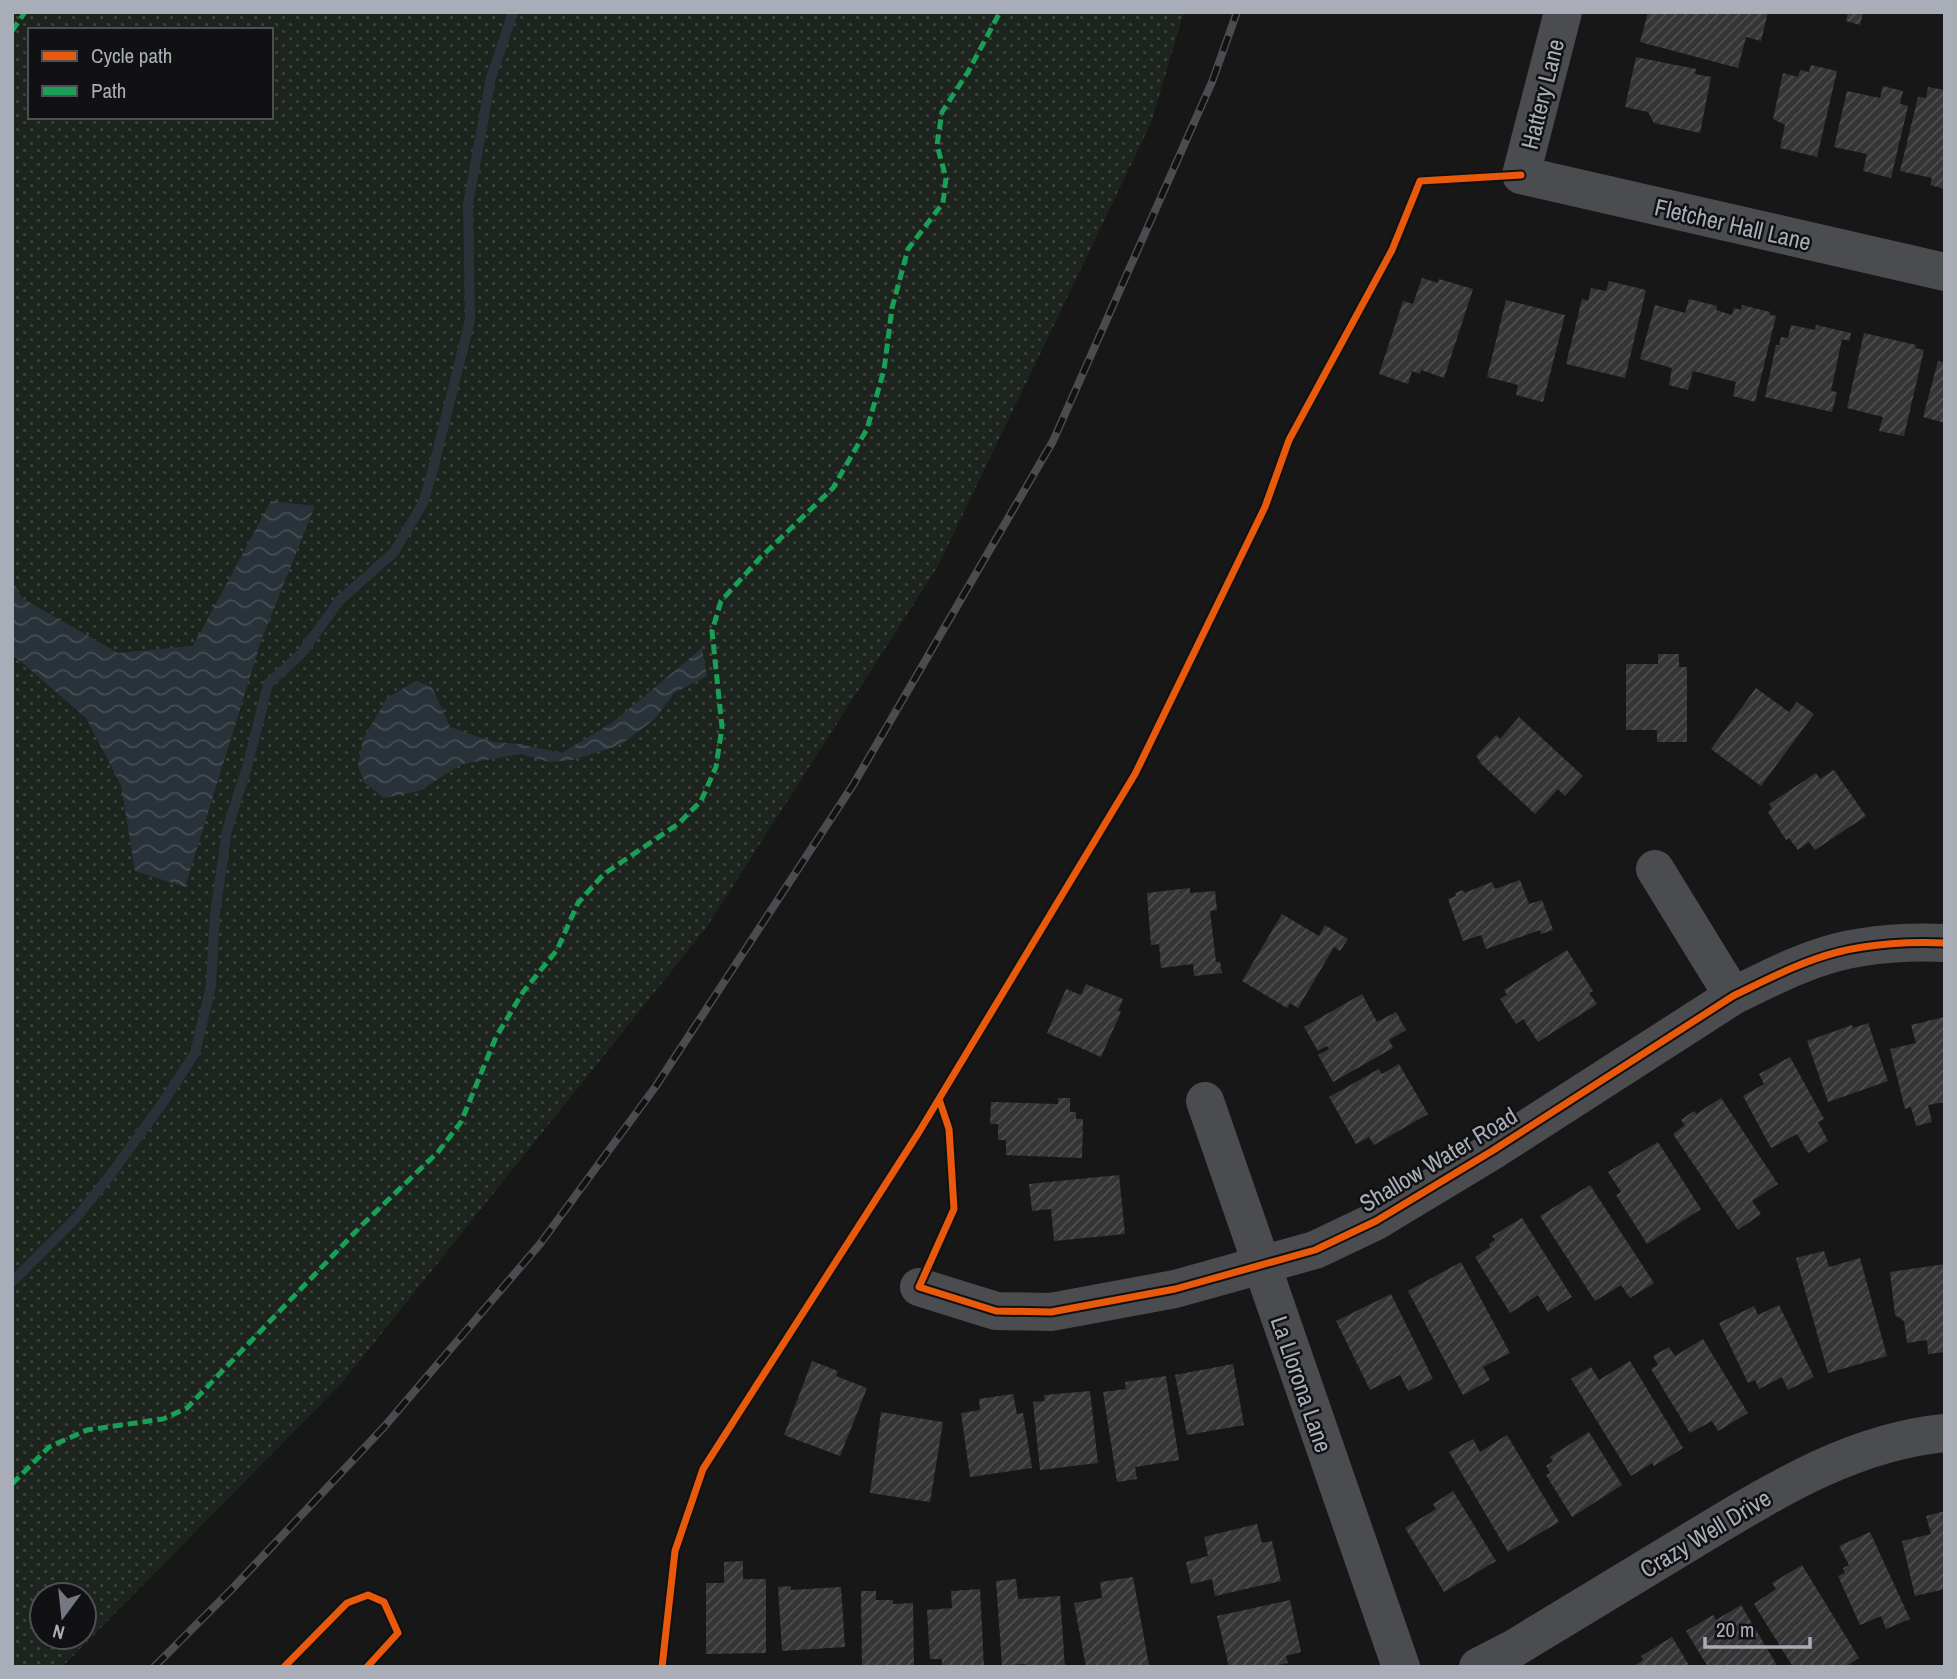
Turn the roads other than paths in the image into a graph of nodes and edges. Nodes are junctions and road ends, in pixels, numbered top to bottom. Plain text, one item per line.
1 (1563, 12) edge
2 (1521, 175) joint
3 (1945, 272) edge
4 (1655, 869) dead end
5 (1945, 943) edge
6 (1733, 996) junction
7 (1205, 1101) dead end
8 (1261, 1266) junction
9 (919, 1287) dead end
10 (1945, 1433) edge
11 (1401, 1667) edge
12 (1478, 1667) edge

1 - 2 street, Hattery Lane
2 - 3 street, Fletcher Hall Lane
4 - 6 street
5 - 6 street, Shallow Water Road
6 - 8 street, Shallow Water Road
7 - 8 street, La Llorona Lane
8 - 9 street, Shallow Water Road
8 - 11 street, La Llorona Lane
10 - 12 street, Crazy Well Drive

